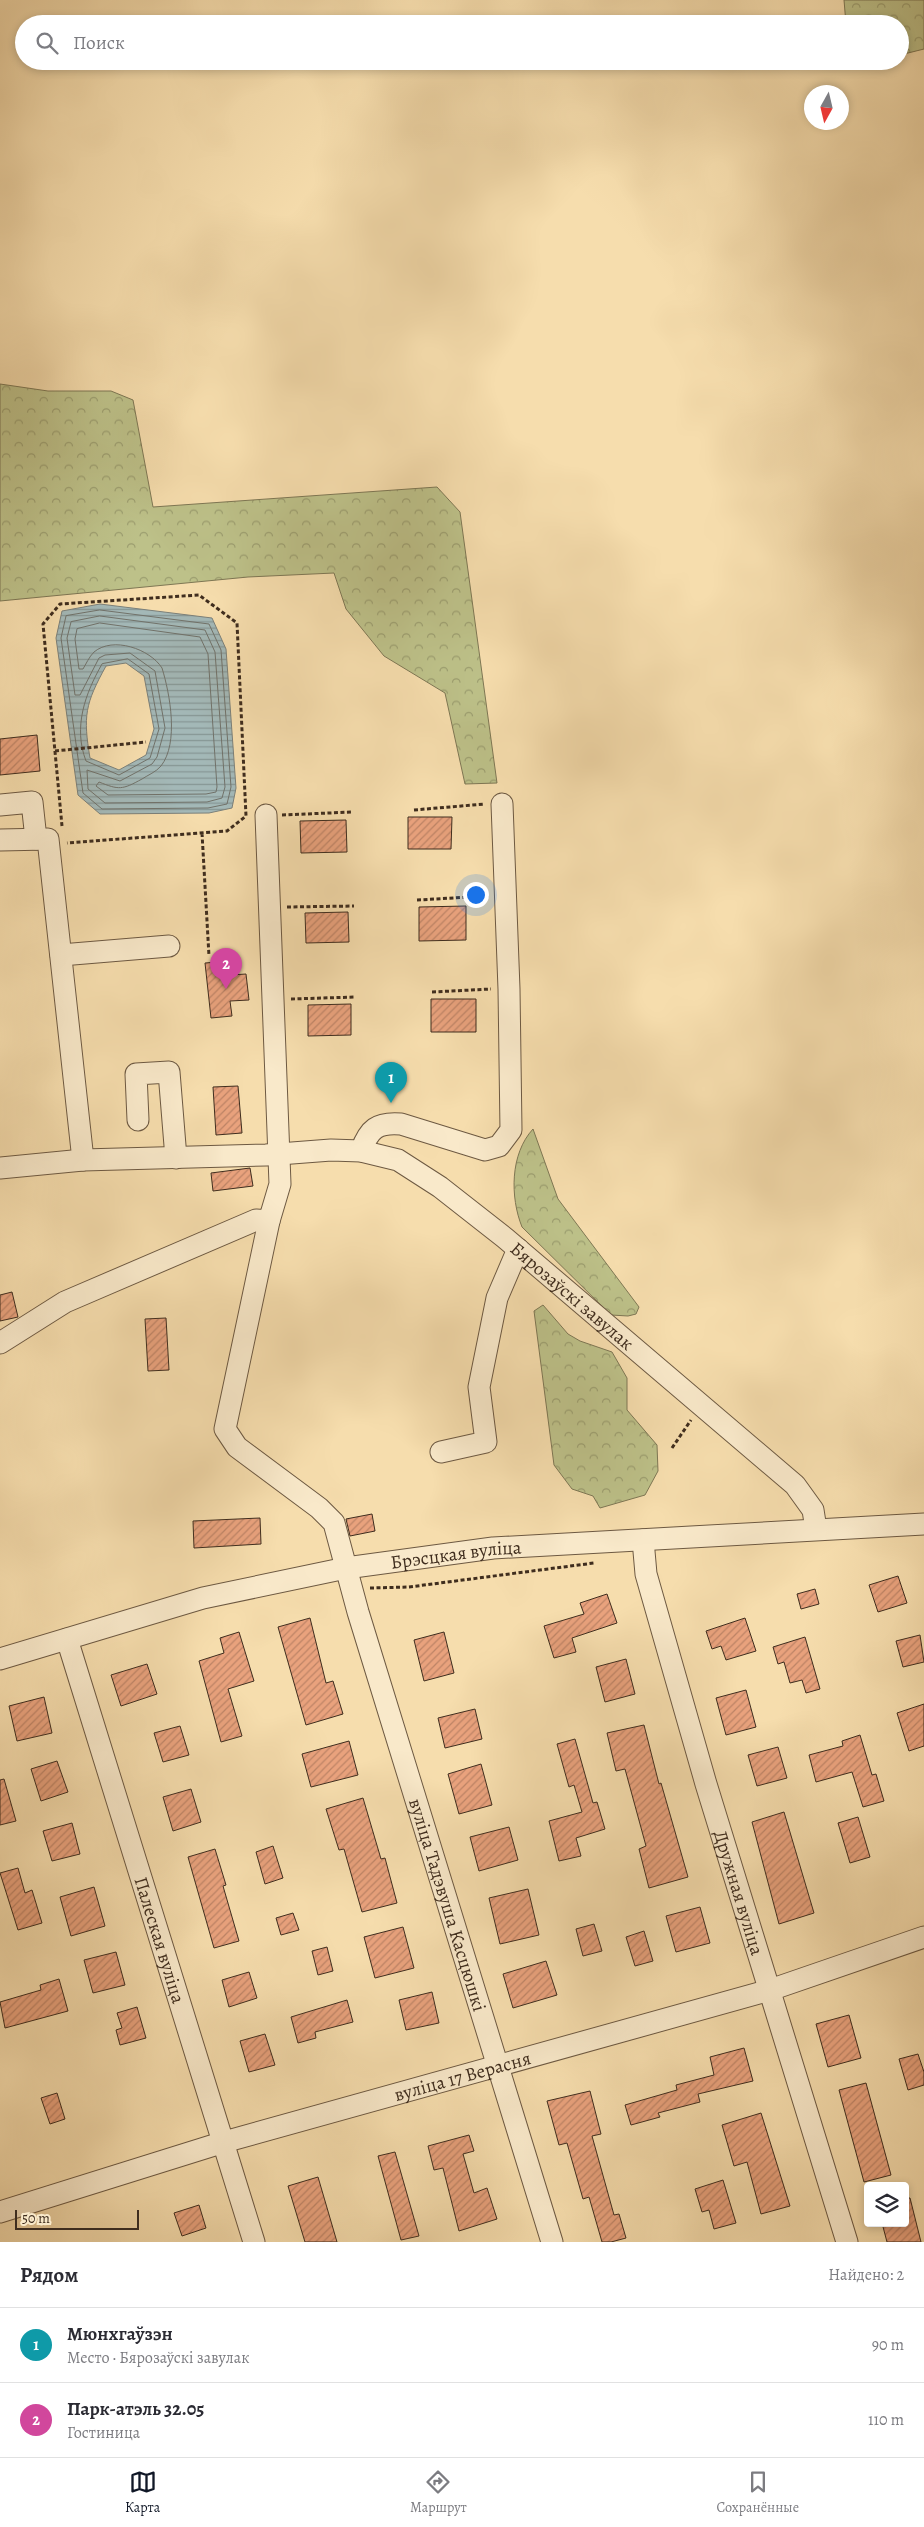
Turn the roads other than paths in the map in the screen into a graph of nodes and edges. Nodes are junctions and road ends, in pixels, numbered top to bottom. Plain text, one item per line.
1 (502, 804) road end
2 (0, 805) edge
3 (266, 816) road end
4 (0, 840) edge
5 (50, 842) junction
6 (169, 946) dead end
7 (62, 955) junction
8 (138, 1120) dead end
9 (361, 1151) junction
10 (280, 1153) junction
11 (176, 1158) junction
12 (84, 1160) junction
13 (0, 1168) edge
14 (269, 1221) junction
15 (518, 1249) junction
16 (0, 1343) edge
17 (441, 1452) dead end
18 (924, 1524) edge
19 (816, 1529) junction
20 (643, 1540) junction
21 (346, 1568) junction
22 (67, 1639) junction
23 (0, 1659) edge
24 (924, 1937) edge
25 (770, 1990) junction
26 (499, 2066) junction
27 (224, 2142) junction
28 (0, 2212) edge
29 (254, 2242) edge
30 (552, 2242) edge
31 (847, 2242) edge

1 - 9 street
2 - 5 street
3 - 10 street, вуліца Тадэвуша Касцюшкі
4 - 5 street
5 - 7 street
6 - 7 street
7 - 12 street
8 - 11 street
9 - 10 street, Бярозаўскі завулак
9 - 15 street, Бярозаўскі завулак
10 - 11 street, Бярозаўскі завулак
10 - 14 street, вуліца Тадэвуша Касцюшкі
11 - 12 street, Бярозаўскі завулак
12 - 13 street, Бярозаўскі завулак
14 - 16 street
14 - 21 street, вуліца Тадэвуша Касцюшкі
15 - 17 street
15 - 19 street, Бярозаўскі завулак
18 - 19 street, Брэсцкая вуліца
19 - 20 street, Брэсцкая вуліца
20 - 21 street, Брэсцкая вуліца
20 - 25 street, Дружная вуліца
21 - 22 street, Брэсцкая вуліца
21 - 26 street, вуліца Тадэвуша Касцюшкі
22 - 23 street, Брэсцкая вуліца
22 - 27 street, Палеская вуліца
24 - 25 street, вуліца 17 Верасня
25 - 26 street, вуліца 17 Верасня
25 - 31 street, Дружная вуліца
26 - 27 street, вуліца 17 Верасня
26 - 30 street, вуліца Тадэвуша Касцюшкі
27 - 28 street, вуліца 17 Верасня
27 - 29 street, Палеская вуліца

